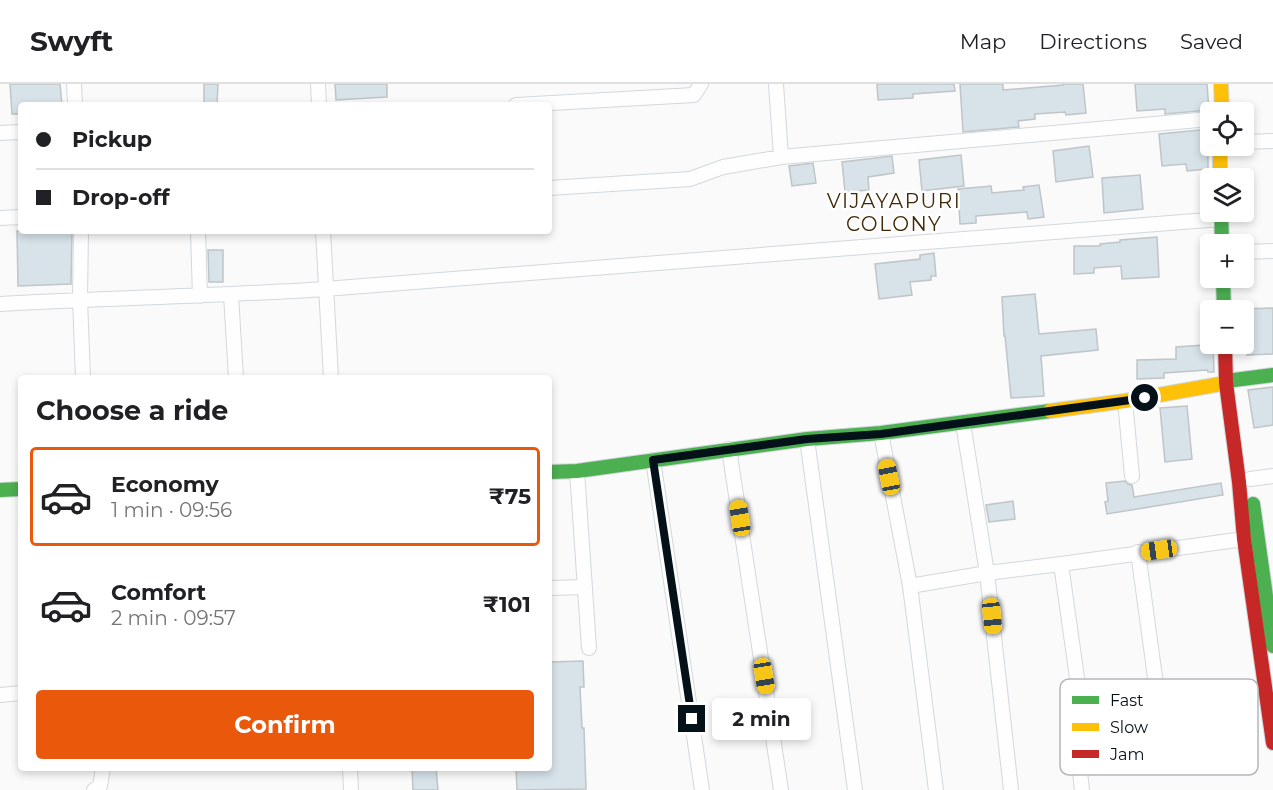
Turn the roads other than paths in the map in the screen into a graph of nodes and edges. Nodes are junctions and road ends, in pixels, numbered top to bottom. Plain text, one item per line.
1 (74, 84) edge
2 (318, 84) edge
3 (701, 84) edge
4 (776, 84) edge
5 (1221, 84) edge
6 (75, 102) edge
7 (319, 102) edge
8 (1222, 102) edge
9 (552, 103) edge
10 (1200, 120) edge
11 (18, 132) edge
12 (0, 133) edge
13 (1254, 141) edge
14 (1273, 141) edge
15 (780, 157) junction
16 (552, 188) edge
17 (1200, 216) edge
18 (18, 217) edge
19 (0, 218) edge
20 (81, 234) edge
21 (198, 234) edge
22 (323, 234) edge
23 (1273, 251) edge
24 (1254, 252) edge
25 (326, 289) junction
26 (231, 295) junction
27 (200, 296) junction
28 (80, 299) junction
29 (0, 304) edge
30 (1226, 354) edge
31 (1232, 354) edge
32 (83, 375) edge
33 (236, 375) edge
34 (331, 375) edge
35 (1273, 375) edge
36 (1230, 382) junction
37 (1125, 401) junction
38 (963, 423) junction
39 (881, 434) junction
40 (807, 439) junction
41 (729, 449) junction
42 (653, 460) junction
43 (577, 471) junction
44 (552, 472) edge
45 (1132, 476) dead end
46 (1273, 476) edge
47 (1250, 479) junction
48 (18, 489) edge
49 (0, 490) edge
50 (1244, 539) junction
51 (1138, 552) junction
52 (1061, 564) junction
53 (987, 573) junction
54 (1268, 578) edge
55 (910, 586) junction
56 (585, 587) junction
57 (552, 588) edge
58 (1273, 646) edge
59 (589, 648) dead end
60 (1268, 677) edge
61 (1077, 679) edge
62 (1155, 679) edge
63 (18, 693) edge
64 (0, 695) edge
65 (1273, 743) edge
66 (102, 771) edge
67 (350, 771) edge
68 (1080, 775) edge
69 (94, 790) edge
70 (351, 790) edge
71 (702, 790) edge
72 (781, 790) edge
73 (855, 790) edge
74 (936, 790) edge
75 (1011, 790) edge
76 (1082, 790) edge

1 - 6 street
2 - 7 street
3 - 9 street
4 - 15 street
5 - 8 main road
10 - 15 street
11 - 12 street
13 - 14 street
15 - 16 street
17 - 25 street
18 - 19 street
20 - 28 street
21 - 27 street
22 - 25 street
23 - 24 street
25 - 26 street
25 - 34 street
26 - 27 street
26 - 33 street
27 - 28 street
28 - 29 street
28 - 32 street
30 - 36 main road
31 - 36 main road
35 - 36 main road
36 - 37 main road
36 - 47 main road
36 - 50 main road
37 - 38 main road
37 - 45 street
38 - 39 main road
38 - 53 street
39 - 40 main road
39 - 55 street
40 - 41 main road
40 - 73 street
41 - 42 main road
41 - 72 street
42 - 43 main road
42 - 71 street
43 - 44 main road
43 - 56 street
46 - 47 street
47 - 54 main road
48 - 49 main road
50 - 51 street
50 - 60 main road
51 - 52 street
51 - 62 street
52 - 53 street
52 - 61 street
53 - 55 street
53 - 75 street
54 - 58 main road
55 - 74 street
56 - 57 street
56 - 59 street
60 - 65 main road
63 - 64 street
66 - 69 street
67 - 70 street
68 - 76 street

